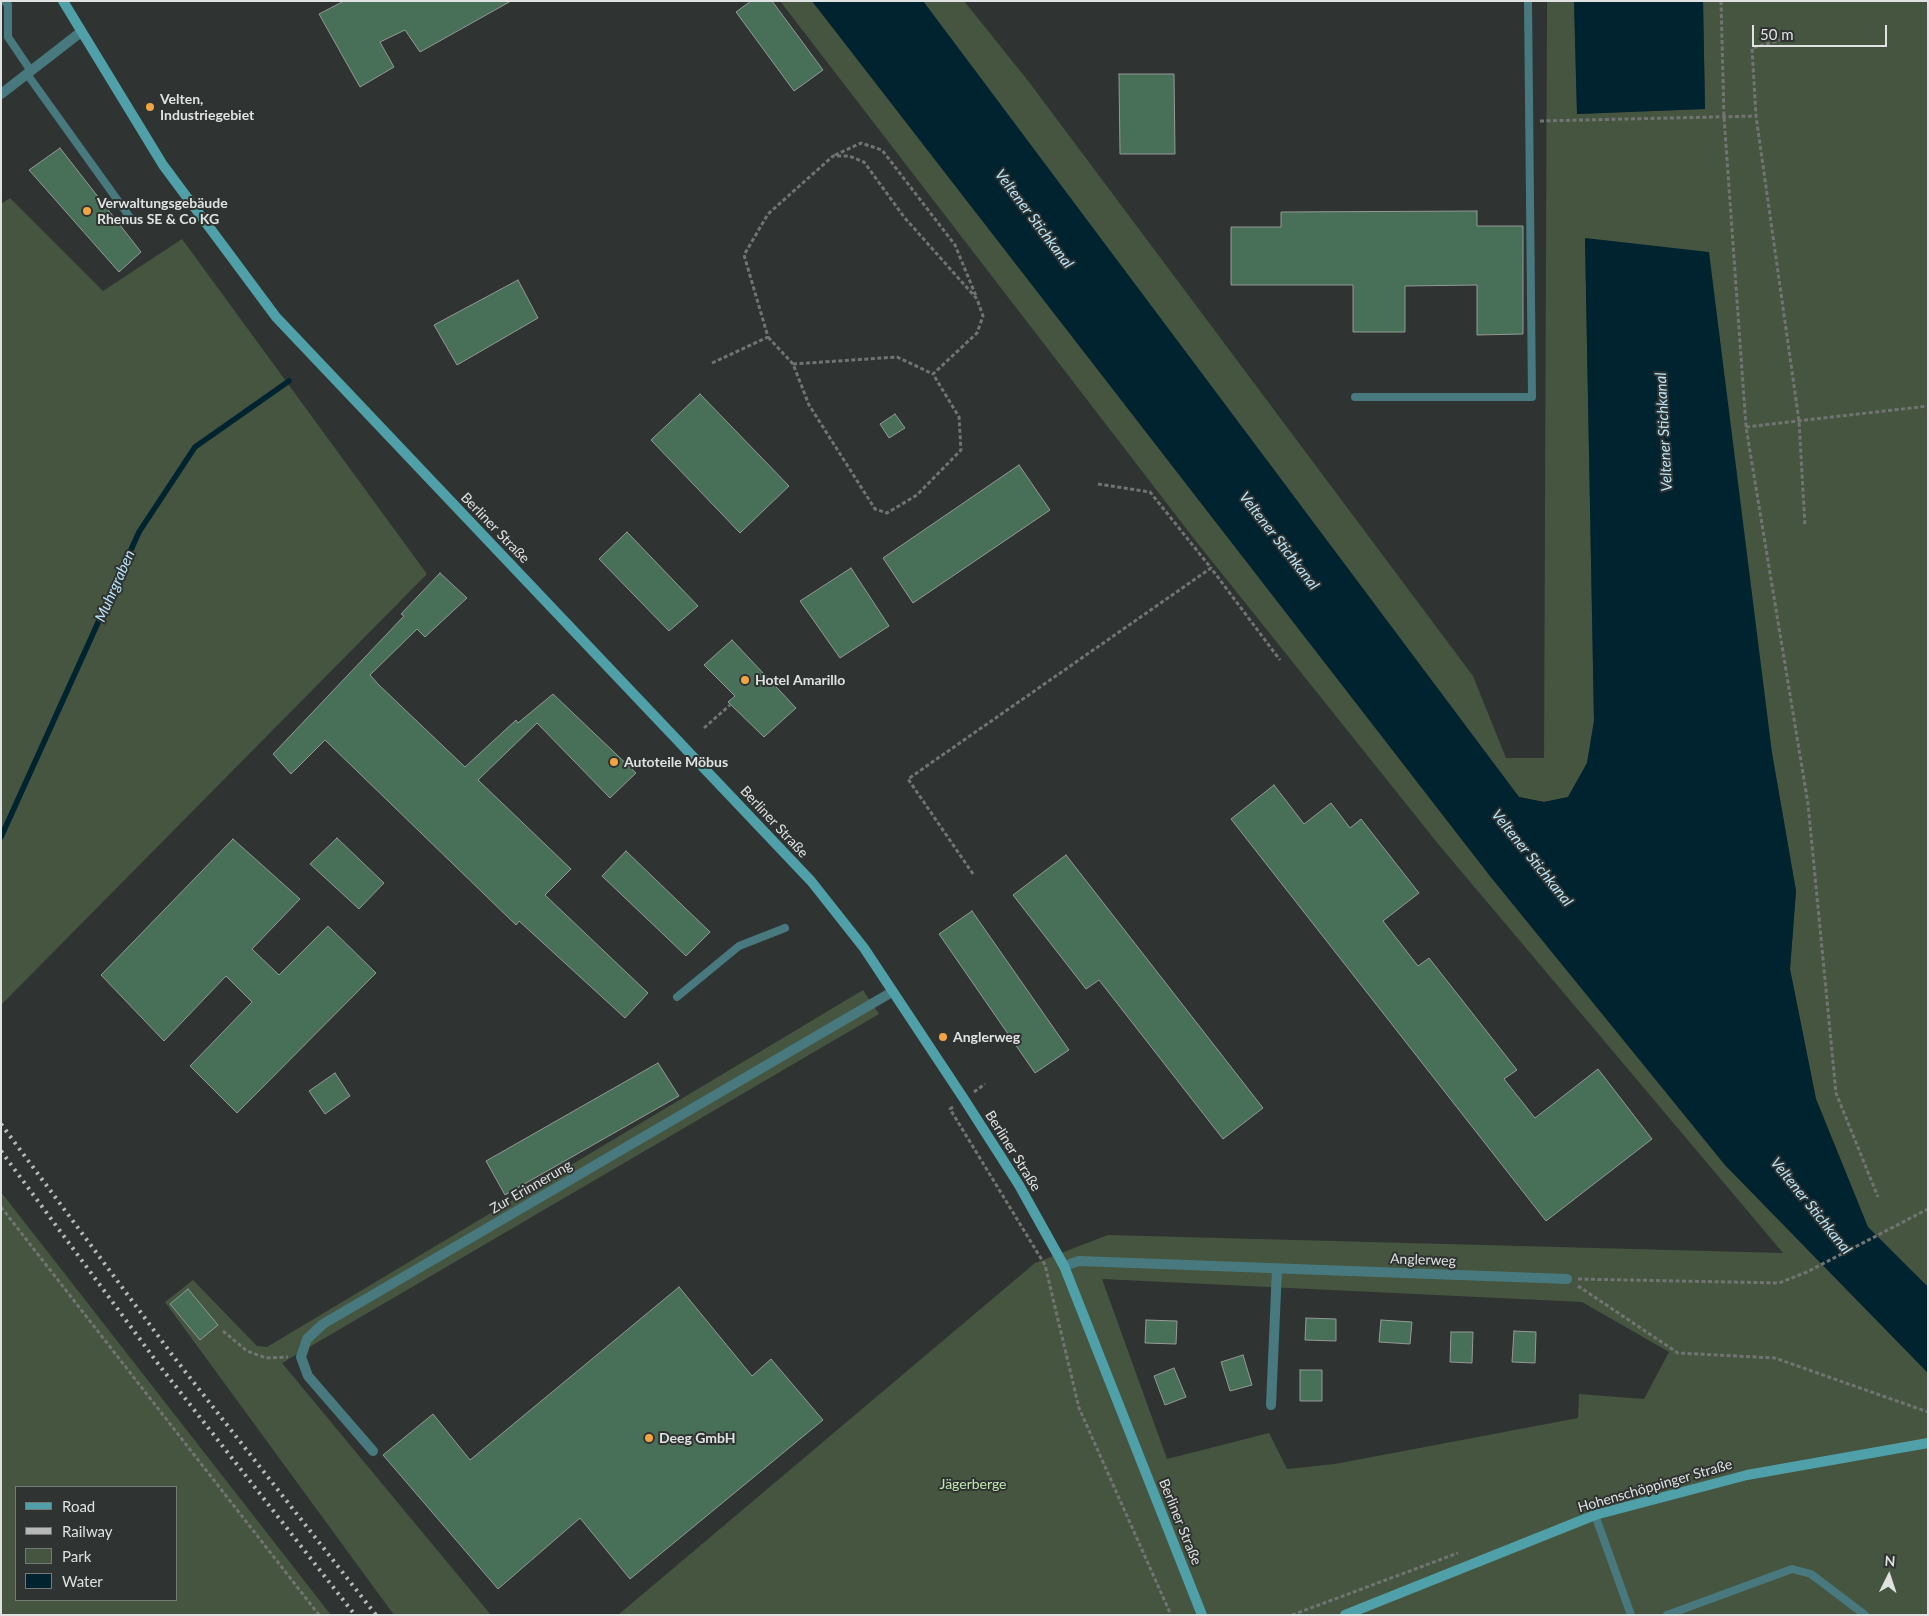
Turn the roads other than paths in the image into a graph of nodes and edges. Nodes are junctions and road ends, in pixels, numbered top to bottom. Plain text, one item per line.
1 (5, 1) edge
2 (63, 1) edge
3 (1528, 1) edge
4 (81, 32) junction
5 (4, 38) edge
6 (29, 72) junction
7 (1, 94) edge
8 (129, 216) dead end
9 (1355, 397) dead end
10 (786, 928) dead end
11 (892, 992) junction
12 (677, 997) dead end
13 (1064, 1266) junction
14 (1277, 1269) junction
15 (1567, 1279) road end
16 (1271, 1405) dead end
17 (1928, 1443) edge
18 (372, 1451) dead end
19 (1595, 1515) junction
20 (1202, 1615) edge
21 (1345, 1615) edge
22 (1631, 1615) edge
23 (1666, 1615) edge
24 (1865, 1615) edge

1 - 5 lane
2 - 4 main road, Berliner Straße
3 - 9 lane
4 - 6 street
4 - 11 main road, Berliner Straße
5 - 6 lane
6 - 7 street
6 - 8 lane
10 - 12 lane
11 - 13 main road, Berliner Straße
11 - 18 street, Zur Erinnerung
13 - 14 street, Anglerweg
13 - 20 main road, Berliner Straße
14 - 15 street, Anglerweg
14 - 16 street
17 - 19 main road, Hohenschöppinger Straße
19 - 21 main road, Hohenschöppinger Straße
19 - 22 lane
23 - 24 lane

